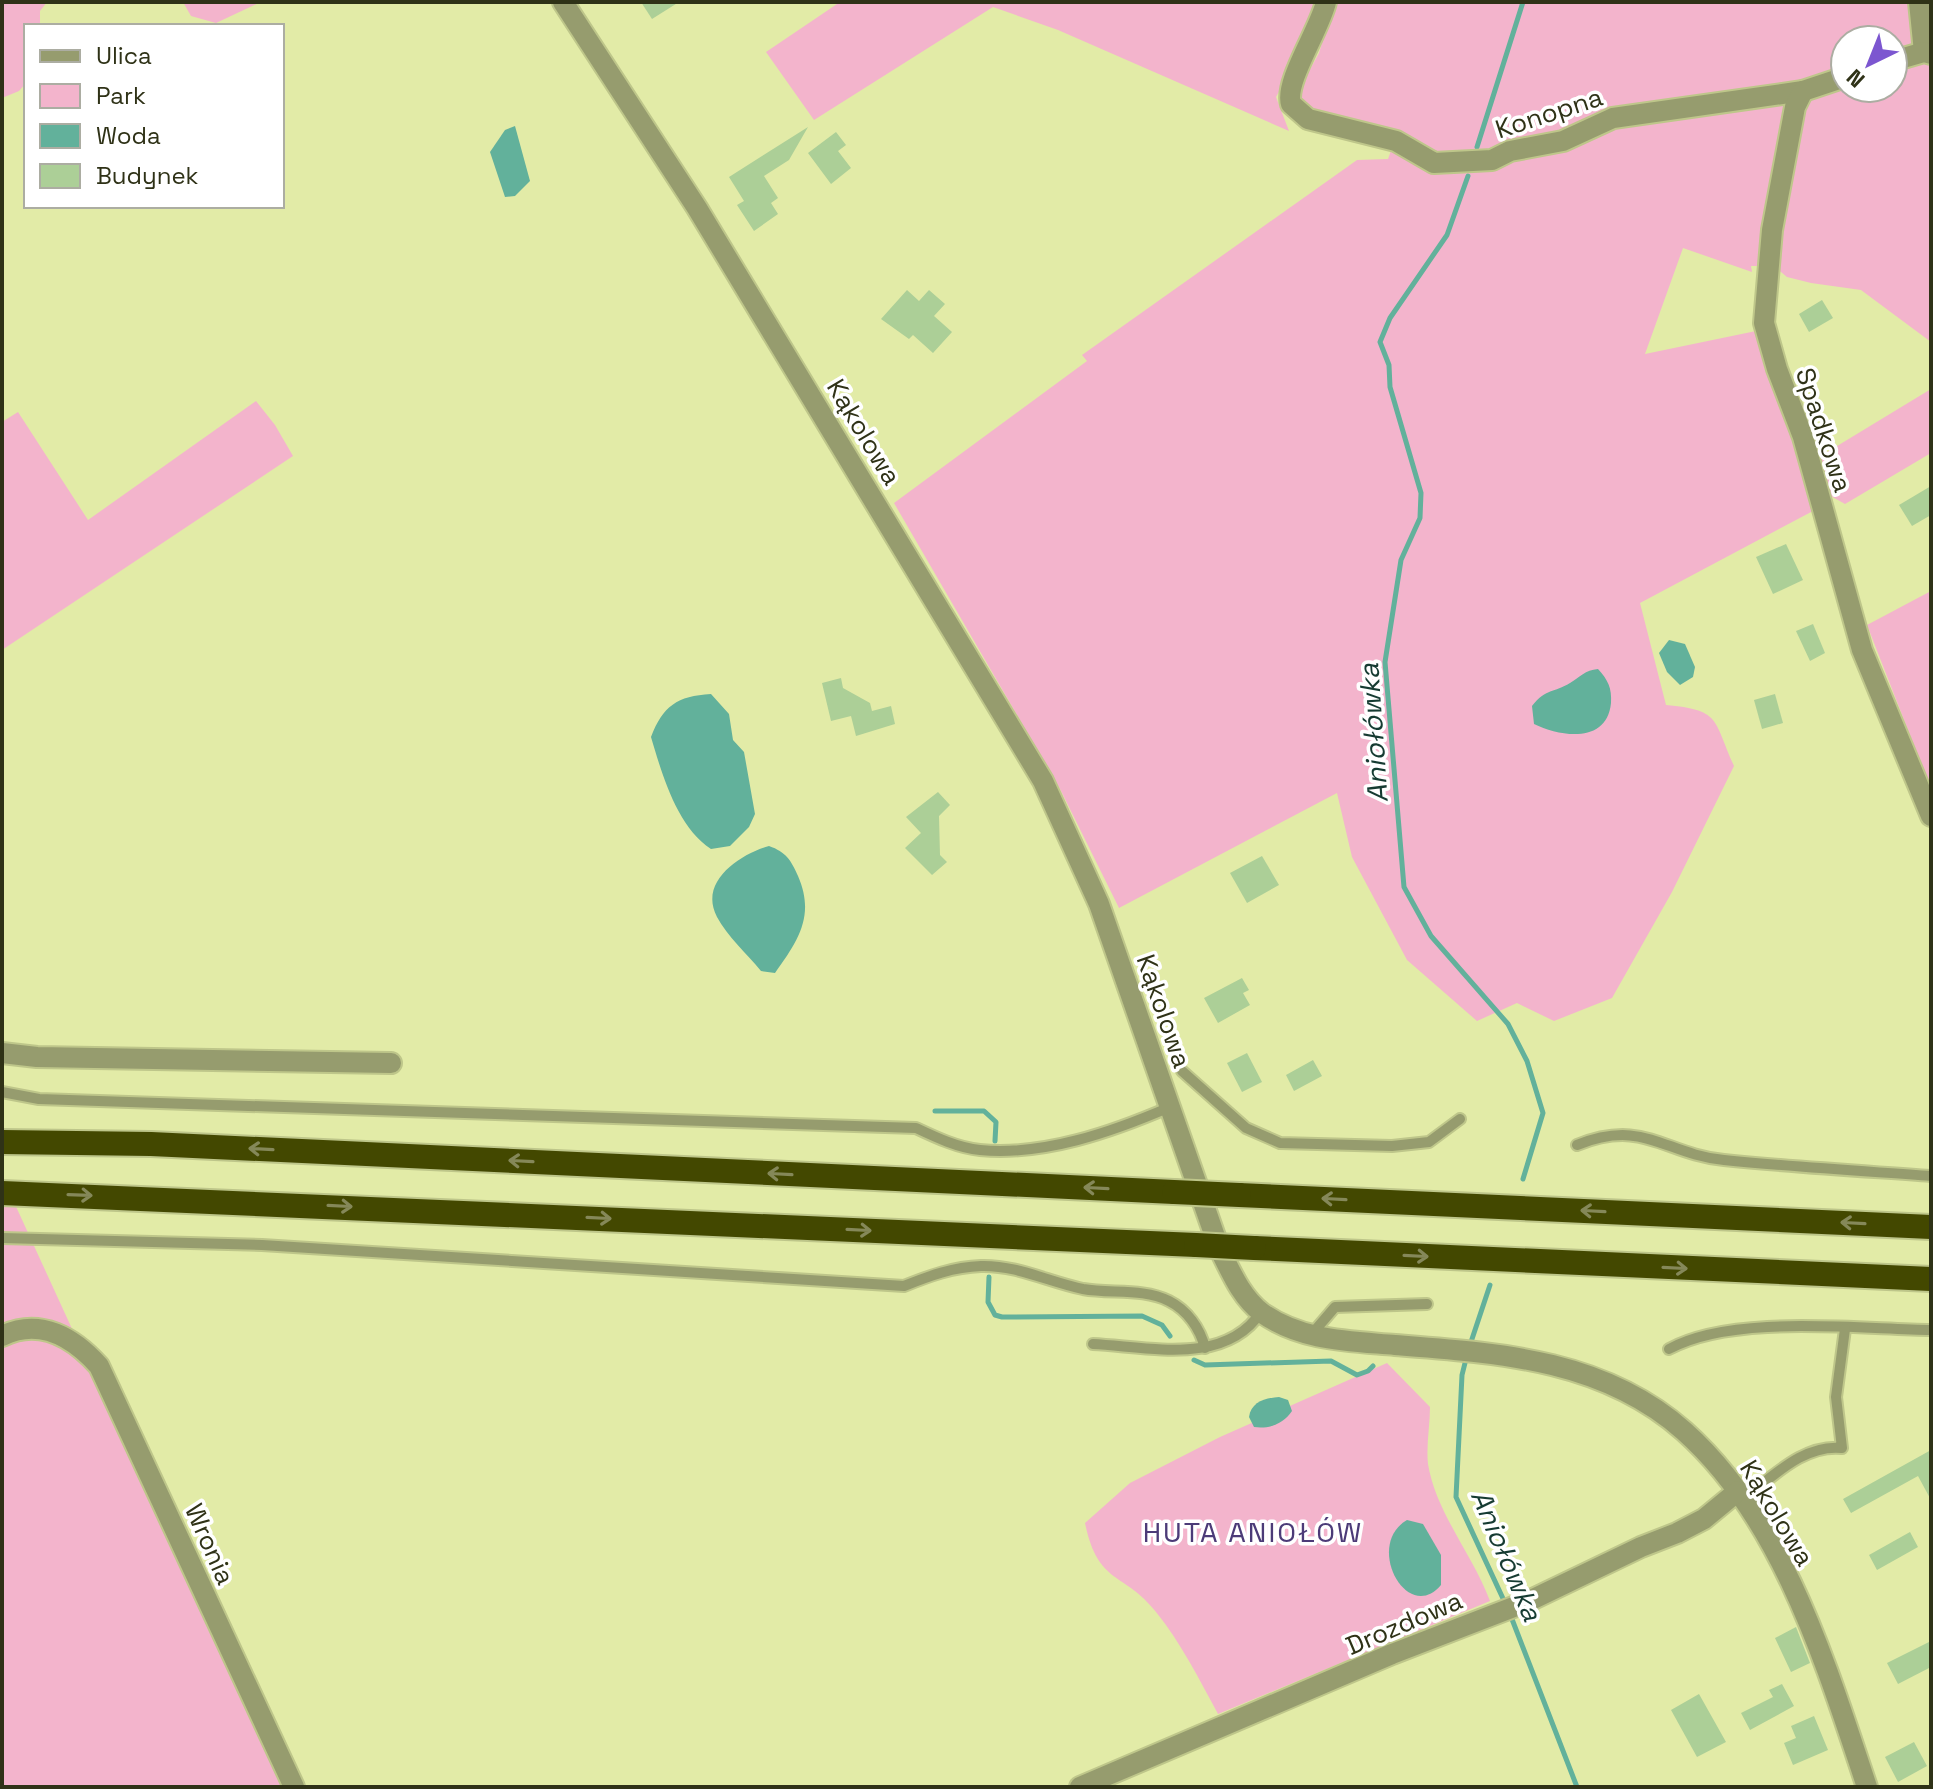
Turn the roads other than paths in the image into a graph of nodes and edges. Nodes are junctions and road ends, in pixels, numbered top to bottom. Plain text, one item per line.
1 (563, 2) edge
2 (1326, 2) edge
3 (1919, 2) edge
4 (1928, 53) edge
5 (1829, 82) edge
6 (1803, 91) junction
7 (1931, 816) edge
8 (2, 1053) edge
9 (391, 1063) dead end
10 (1182, 1071) dead end
11 (2, 1092) edge
12 (1170, 1107) junction
13 (1460, 1119) dead end
14 (2, 1142) edge
15 (1577, 1145) dead end
16 (1931, 1176) edge
17 (2, 1193) edge
18 (1931, 1227) edge
19 (2, 1238) edge
20 (1931, 1279) edge
21 (1427, 1304) dead end
22 (1261, 1312) junction
23 (1845, 1329) junction
24 (1931, 1330) edge
25 (1311, 1335) junction
26 (2, 1336) edge
27 (1093, 1344) dead end
28 (1205, 1348) junction
29 (1669, 1349) dead end
30 (1741, 1495) junction
31 (294, 1787) edge
32 (1080, 1787) edge
33 (1867, 1787) edge

1 - 12 street, Kąkolowa
2 - 6 street, Konopna
3 - 4 street
5 - 6 street
6 - 7 street, Spadkowa
8 - 9 street
10 - 13 lane
11 - 12 lane
12 - 22 street, Kąkolowa
18 -> 14 highway, bridge
15 - 16 lane
17 -> 20 highway, bridge
19 - 28 lane
21 - 25 lane
22 - 25 street, Kąkolowa
22 - 28 lane
23 - 24 lane
23 - 29 lane
23 - 30 lane
25 - 30 street, Kąkolowa
26 - 31 street, Wronia
27 - 28 lane
30 - 32 street, Drozdowa
30 - 33 street, Kąkolowa

